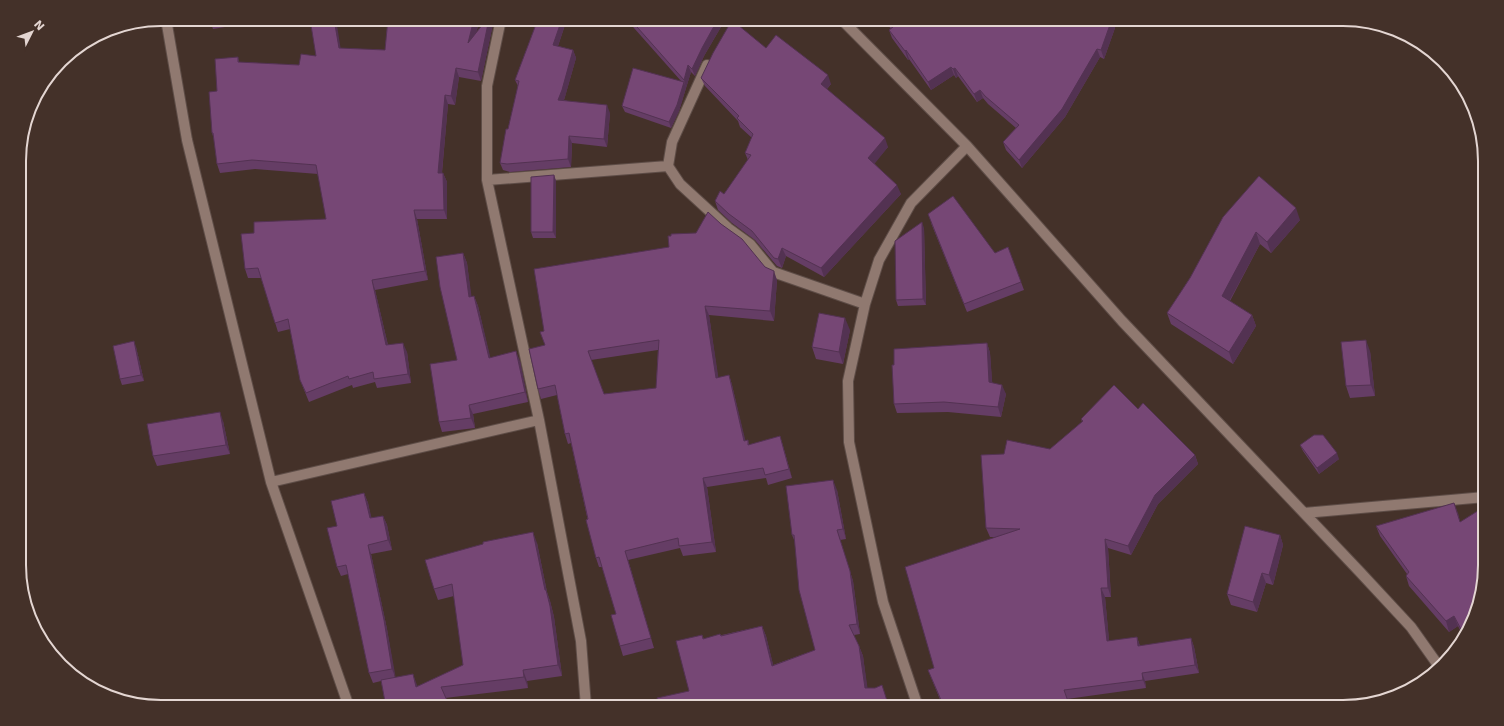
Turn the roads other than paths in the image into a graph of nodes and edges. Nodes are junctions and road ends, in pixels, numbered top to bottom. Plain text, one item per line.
1 (167, 26) edge
2 (500, 26) edge
3 (848, 26) edge
4 (710, 59) edge
5 (967, 146) junction
6 (668, 166) junction
7 (488, 180) junction
8 (865, 304) junction
9 (539, 420) junction
10 (271, 482) junction
11 (1478, 499) edge
12 (1304, 513) junction
13 (1436, 663) edge
14 (346, 700) edge
15 (585, 700) edge
16 (916, 700) edge

1 - 10 street
2 - 7 street
3 - 5 street
4 - 6 street
5 - 8 street
5 - 12 street
6 - 7 street
6 - 8 street
7 - 9 street
8 - 16 street
9 - 10 street
9 - 15 street
10 - 14 street
11 - 12 street
12 - 13 street

